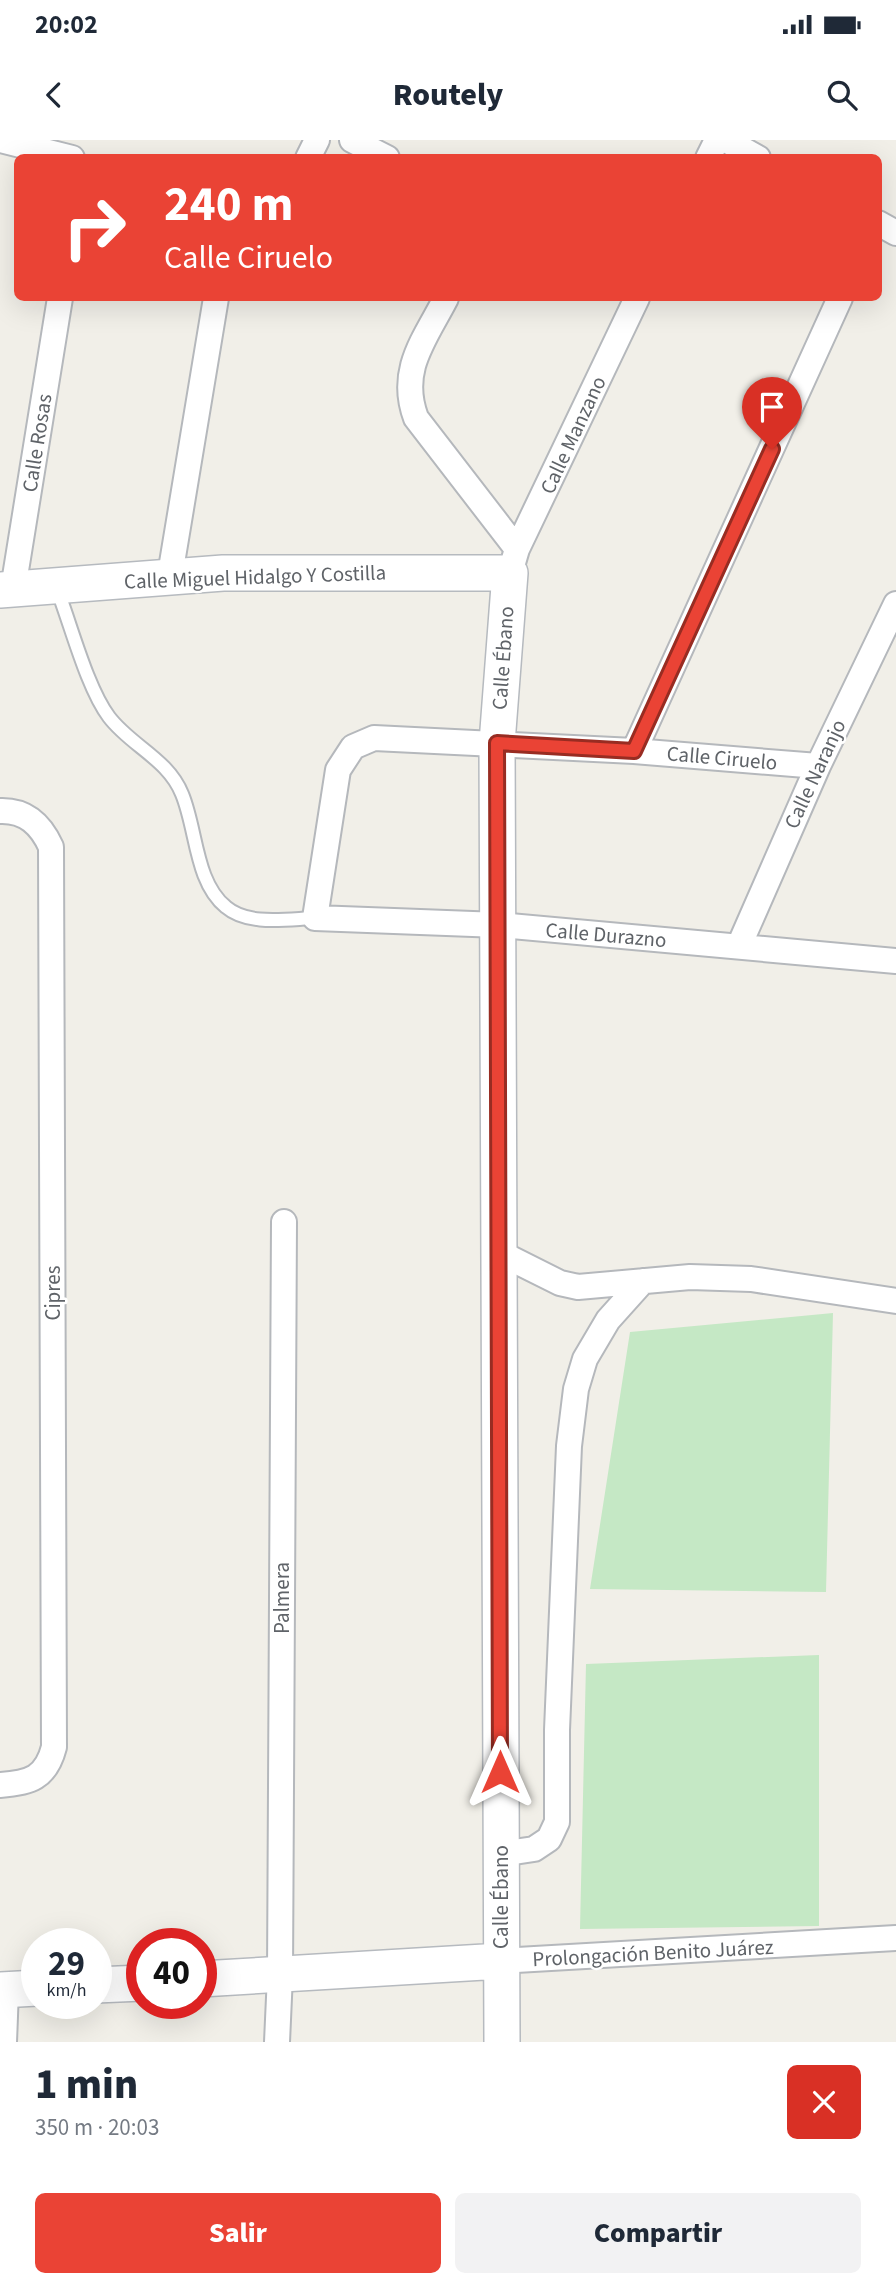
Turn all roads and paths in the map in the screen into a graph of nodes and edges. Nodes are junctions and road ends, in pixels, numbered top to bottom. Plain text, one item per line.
1 (1, 140) edge
2 (352, 140) edge
3 (726, 140) edge
4 (56, 154) edge
5 (379, 154) edge
6 (751, 154) edge
7 (59, 301) edge
8 (216, 301) edge
9 (444, 301) edge
10 (636, 301) edge
11 (840, 301) edge
12 (513, 561) junction
13 (170, 575) junction
14 (55, 585) junction
15 (6, 590) edge
16 (896, 604) edge
17 (497, 743) junction
18 (634, 751) junction
19 (818, 766) junction
20 (5, 811) edge
21 (314, 918) junction
22 (499, 925) junction
23 (739, 946) junction
24 (896, 961) edge
25 (284, 1222) dead end
26 (500, 1253) junction
27 (643, 1281) junction
28 (896, 1301) edge
29 (0, 1785) edge
30 (500, 1854) junction
31 (896, 1938) edge
32 (501, 1961) junction
33 (280, 1975) junction
34 (217, 1978) edge
35 (14, 1990) edge
36 (4, 2042) edge
37 (277, 2042) edge
38 (502, 2042) edge

1 - 4 street
2 - 5 street
3 - 6 street
7 - 15 street, Calle Rosas
8 - 13 street
9 - 12 street
10 - 12 street, Calle Manzano
11 - 18 street
12 - 13 street, Calle Miguel Hidalgo Y Costilla
12 - 17 street, Calle Ébano
13 - 14 street, Calle Miguel Hidalgo Y Costilla
14 - 15 street, Calle Miguel Hidalgo Y Costilla
14 - 21 lane
16 - 19 street, Calle Naranjo
17 - 18 street, Calle Ciruelo
17 - 21 street, Calle Ciruelo
17 - 22 street, Calle Ébano
18 - 19 street, Calle Ciruelo
19 - 23 street, Calle Naranjo
20 - 29 street, Cipres
21 - 22 street, Calle Durazno
22 - 23 street, Calle Durazno
22 - 26 street, Calle Ébano
23 - 24 street, Calle Durazno
25 - 33 street, Palmera
26 - 27 street
26 - 30 street, Calle Ébano
27 - 28 street
27 - 30 street
30 - 32 street, Calle Ébano
31 - 32 street, Prolongación Benito Juárez
32 - 33 street, Prolongación Benito Juárez
32 - 38 street, Calle Ébano
33 - 34 street, Prolongación Benito Juárez
33 - 37 street, Palmera
35 - 36 street

